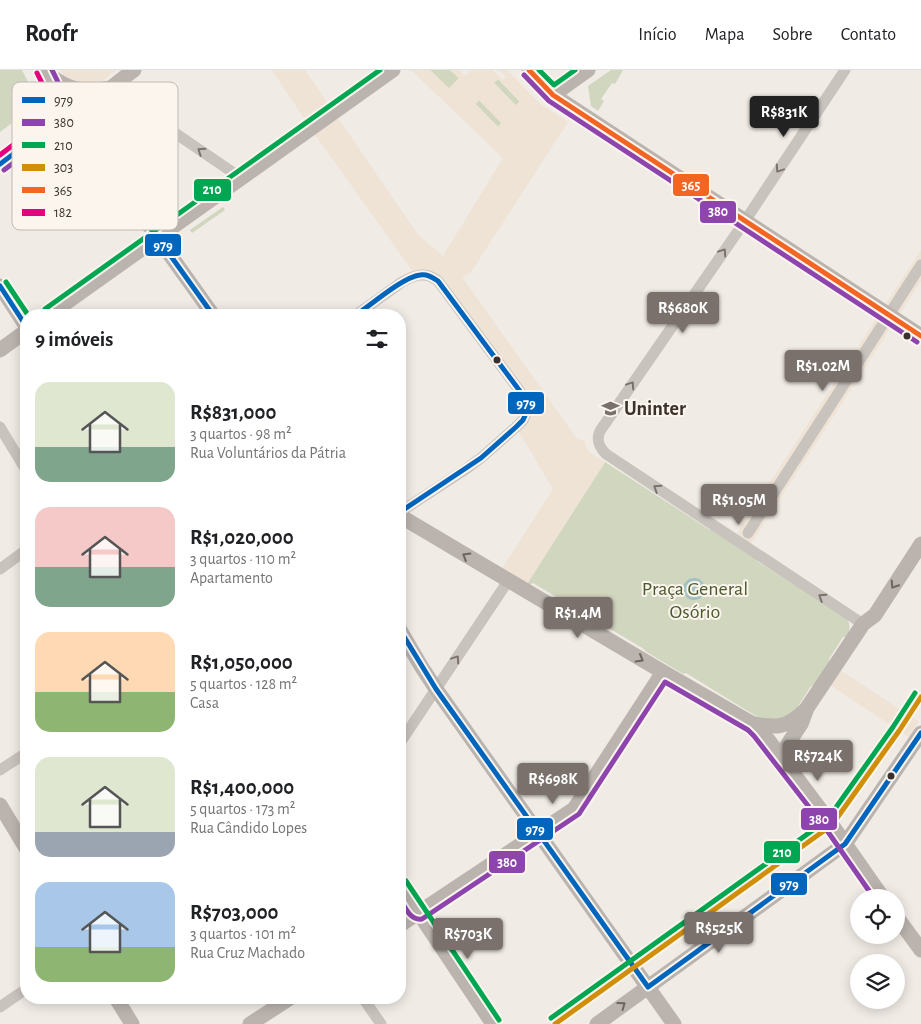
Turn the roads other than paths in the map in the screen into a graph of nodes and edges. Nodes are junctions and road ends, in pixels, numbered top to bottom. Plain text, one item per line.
1 (134, 70) edge
2 (394, 70) edge
3 (529, 70) edge
4 (588, 70) edge
5 (845, 70) edge
6 (45, 71) edge
7 (58, 82) edge
8 (117, 82) edge
9 (553, 95) junction
10 (178, 135) edge
11 (12, 155) edge
12 (0, 164) edge
13 (241, 178) junction
14 (745, 220) junction
15 (178, 223) edge
16 (151, 230) edge
17 (168, 230) edge
18 (157, 238) junction
19 (921, 265) edge
20 (0, 286) edge
21 (57, 309) edge
22 (208, 309) edge
23 (364, 309) edge
24 (889, 315) junction
25 (20, 317) edge
26 (20, 335) edge
27 (921, 336) edge
28 (0, 350) edge
29 (0, 427) edge
30 (20, 460) edge
31 (406, 508) edge
32 (406, 520) edge
33 (748, 533) dead end
34 (921, 544) edge
35 (20, 554) edge
36 (0, 569) edge
37 (508, 581) junction
38 (863, 624) junction
39 (406, 640) edge
40 (663, 672) junction
41 (436, 689) junction
42 (807, 708) junction
43 (753, 724) junction
44 (406, 734) edge
45 (920, 735) edge
46 (780, 756) junction
47 (20, 758) edge
48 (0, 770) edge
49 (0, 804) edge
50 (538, 833) junction
51 (20, 838) edge
52 (845, 844) junction
53 (877, 889) edge
54 (406, 894) edge
55 (418, 912) junction
56 (406, 920) edge
57 (905, 928) edge
58 (921, 950) edge
59 (648, 987) junction
60 (20, 993) edge
61 (120, 1004) edge
62 (281, 1004) edge
63 (366, 1004) edge
64 (0, 1007) edge
65 (132, 1024) edge
66 (250, 1024) edge
67 (381, 1024) edge
68 (493, 1024) edge
69 (597, 1024) edge
70 (674, 1024) edge

1 - 8 street
2 - 13 street
3 - 9 street
4 - 9 street
5 -> 14 street
6 - 7 street
9 - 14 street
13 -> 10 street
11 - 12 street
13 - 15 street
14 - 24 street
38 -> 14 street
16 - 18 street
17 - 18 street
18 - 21 street
18 - 22 street
19 - 24 street
20 - 25 street
23 - 31 street
24 - 27 street
24 - 33 street
26 - 28 street
29 - 30 street
37 -> 32 street
34 -> 38 street
35 - 36 street
37 -> 40 street
41 -> 37 street
38 - 42 street
39 - 41 street
40 - 43 street
40 - 50 street
41 - 44 street
41 - 50 street
42 - 43 street
42 - 46 street
43 - 46 street
45 - 52 street
46 - 52 street
47 - 48 street
49 - 51 street
50 - 55 street
50 - 59 street
52 - 53 street
52 - 59 street
54 - 55 street
55 - 56 street
55 - 68 street
57 - 58 street
69 -> 59 street
59 - 70 street
60 - 64 street
61 - 65 street
62 - 66 street
63 - 67 street

